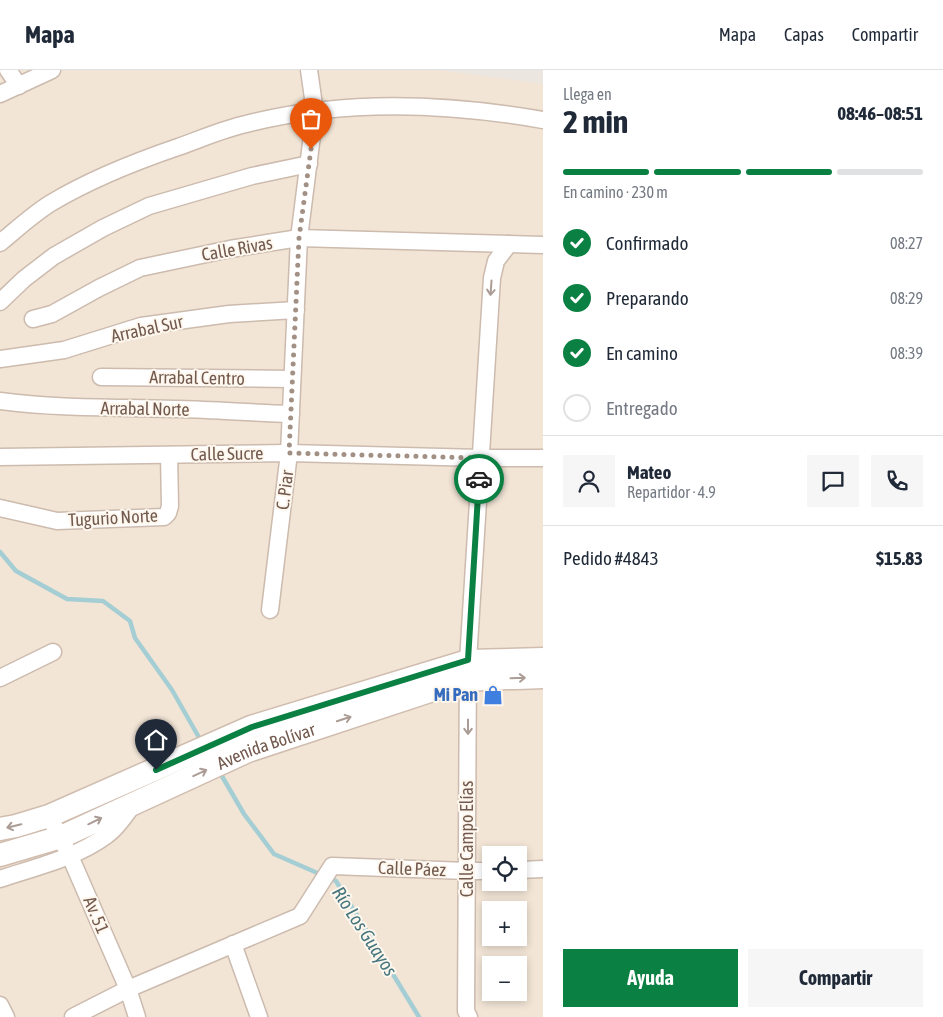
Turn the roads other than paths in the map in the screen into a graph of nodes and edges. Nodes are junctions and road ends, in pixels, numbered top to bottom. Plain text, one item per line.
1 (8, 70) edge
2 (52, 70) edge
3 (309, 70) edge
4 (19, 86) junction
5 (0, 94) edge
6 (315, 112) junction
7 (543, 120) edge
8 (309, 164) junction
9 (299, 238) junction
10 (0, 243) edge
11 (509, 244) junction
12 (543, 245) edge
13 (0, 302) edge
14 (296, 310) junction
15 (33, 319) dead end
16 (0, 359) edge
17 (102, 377) dead end
18 (292, 379) junction
19 (0, 401) edge
20 (291, 414) junction
21 (289, 453) junction
22 (169, 455) junction
23 (0, 457) edge
24 (480, 458) junction
25 (543, 458) edge
26 (0, 508) edge
27 (270, 610) dead end
28 (53, 652) dead end
29 (543, 659) edge
30 (468, 671) junction
31 (0, 678) edge
32 (543, 678) edge
33 (144, 790) junction
34 (49, 816) junction
35 (0, 829) edge
36 (66, 846) junction
37 (0, 855) edge
38 (543, 869) edge
39 (482, 870) edge
40 (527, 870) edge
41 (467, 871) junction
42 (0, 879) edge
43 (233, 944) junction
44 (128, 989) junction
45 (0, 1005) edge
46 (6, 1017) edge
47 (73, 1017) edge
48 (137, 1017) edge
49 (259, 1017) edge
50 (469, 1017) edge

1 - 4 street
2 - 4 street
3 - 6 street, C. Piar
4 - 5 street
6 - 7 street
6 - 8 street, C. Piar
6 - 10 street
8 - 9 street, C. Piar
8 - 13 street
9 - 11 street, Calle Rivas
9 - 14 street, C. Piar
9 - 15 street, Calle Rivas
11 - 12 street, Calle Rivas
11 -> 24 street, Calle Campo Elías
14 - 16 street, Arrabal Sur
14 - 18 street, C. Piar
17 - 18 street, Arrabal Centro
18 - 20 street, C. Piar
19 - 20 street, Arrabal Norte
20 - 21 street, C. Piar
21 - 22 street, Calle Sucre
21 - 24 street, Calle Sucre
21 - 27 street, C. Piar
22 - 23 street, Calle Sucre
22 - 26 street, Tugurio Norte
24 - 25 street, Calle Sucre
24 - 30 street, Calle Campo Elías
28 - 31 street
29 - 30 main road, Avenida Bolívar
30 -> 32 main road, Avenida Bolívar
33 -> 30 main road, Avenida Bolívar
30 - 33 main road, Avenida Bolívar
30 -> 41 street, Calle Campo Elías
33 - 34 main road, Avenida Bolívar
33 - 36 main road, Avenida Bolívar
34 -> 35 main road, Avenida Bolívar
34 - 36 street, Av. 51
36 - 37 main road, Avenida Bolívar
36 - 42 street
36 - 44 street, Av. 51
38 - 40 street
39 - 41 street, Calle Páez
41 - 43 street, Calle Páez
41 - 50 street, Calle Campo Elías
43 - 44 street
43 - 49 street
44 - 47 street
44 - 48 street, Av. 51
45 - 46 street

